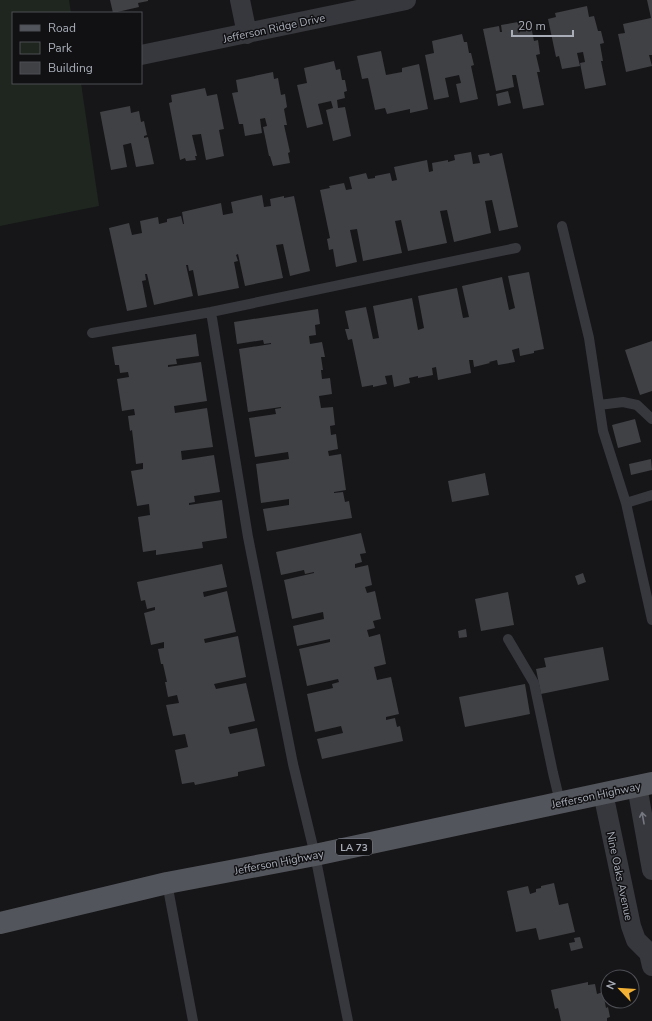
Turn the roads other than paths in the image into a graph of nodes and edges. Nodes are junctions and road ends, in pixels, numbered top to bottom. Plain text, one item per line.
1 (240, 0) edge
2 (406, 0) edge
3 (247, 34) junction
4 (142, 55) edge
5 (562, 226) dead end
6 (516, 248) dead end
7 (211, 312) junction
8 (92, 333) dead end
9 (599, 404) junction
10 (652, 419) edge
11 (652, 495) edge
12 (626, 503) junction
13 (652, 617) edge
14 (508, 639) dead end
15 (645, 785) edge
16 (604, 793) junction
17 (560, 802) junction
18 (315, 855) junction
19 (652, 870) edge
20 (166, 883) junction
21 (0, 923) edge
22 (651, 955) edge
23 (193, 1021) edge
24 (348, 1021) edge

1 - 3 street
2 - 3 street, Jefferson Ridge Drive
3 - 4 street, Jefferson Ridge Drive
5 - 9 lane
6 - 7 lane
7 - 8 lane
7 - 18 lane
9 - 10 lane
9 - 12 lane
11 - 12 lane
12 - 13 lane
14 - 17 lane
15 - 16 main road, Jefferson Highway / LA 73
19 -> 15 street
16 - 17 main road, Jefferson Highway / LA 73
16 - 22 street, Nine Oaks Avenue
17 - 18 main road, Jefferson Highway / LA 73
18 - 20 main road, Jefferson Highway / LA 73
18 - 24 lane
20 - 21 main road, Jefferson Highway / LA 73
20 - 23 lane

